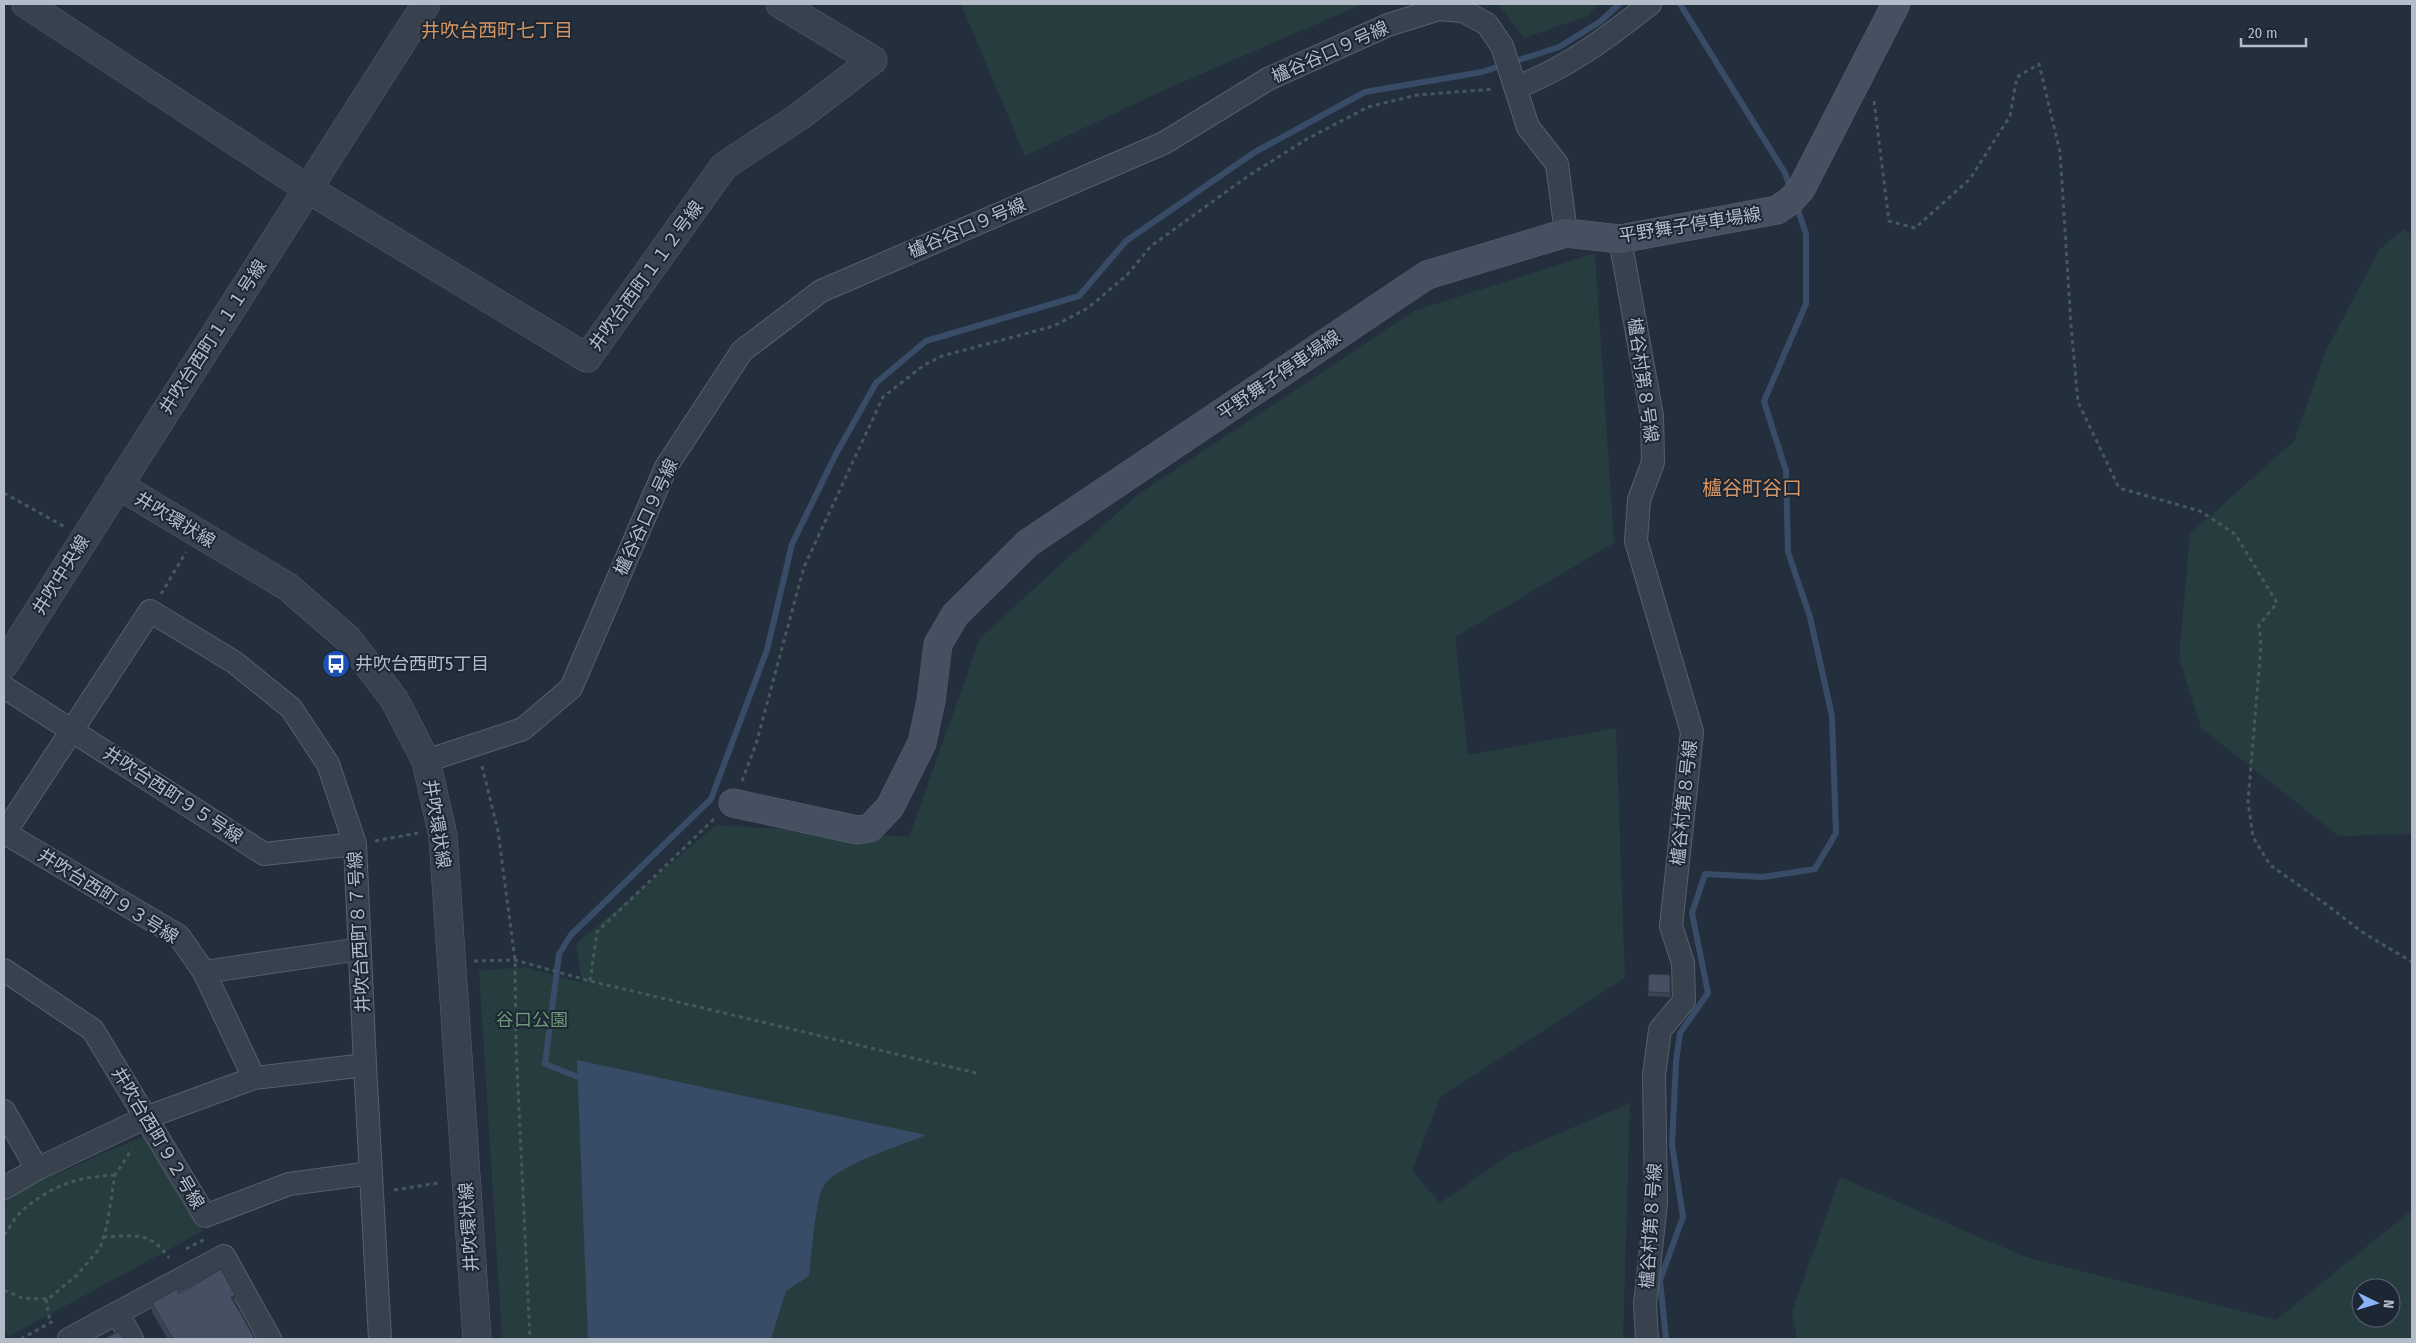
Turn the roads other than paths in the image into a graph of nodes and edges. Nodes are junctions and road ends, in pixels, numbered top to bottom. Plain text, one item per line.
1 (26, 4) edge
2 (426, 4) edge
3 (780, 4) edge
4 (1650, 4) edge
5 (1896, 4) edge
6 (1514, 80) junction
7 (308, 189) junction
8 (1566, 233) junction
9 (1620, 238) junction
10 (118, 485) junction
11 (4, 665) edge
12 (4, 686) edge
13 (73, 730) junction
14 (426, 761) junction
15 (733, 803) road end
16 (4, 834) edge
17 (355, 844) junction
18 (360, 949) junction
19 (4, 970) edge
20 (204, 972) junction
21 (365, 1065) junction
22 (254, 1078) junction
23 (4, 1112) edge
24 (146, 1118) junction
25 (37, 1169) junction
26 (372, 1183) junction
27 (4, 1188) edge
28 (117, 1313) junction
29 (69, 1339) edge
30 (132, 1339) edge
31 (270, 1339) edge
32 (380, 1339) edge
33 (477, 1339) edge
34 (1647, 1339) edge

1 - 7 street
2 - 7 street, 井吹台西町１１１号線
3 - 7 street, 井吹台西町１１２号線
4 - 6 street
5 - 9 main road, 平野舞子停車場線
6 - 8 street, 櫨谷谷口９号線
6 - 14 street, 櫨谷谷口９号線
7 - 10 street, 井吹台西町１１１号線
8 - 9 main road, 平野舞子停車場線
8 - 15 main road, 平野舞子停車場線
9 - 34 street, 櫨谷村第８号線
10 - 11 street, 井吹中央線
10 - 14 street, 井吹環状線
12 - 13 street, 井吹台西町９５号線
13 - 16 street
13 - 17 street, 井吹台西町９５号線
13 - 17 street, 井吹台西町８７号線
14 - 33 street, 井吹環状線
16 - 20 street, 井吹台西町９３号線
17 - 18 street, 井吹台西町８７号線
18 - 20 street
18 - 21 street, 井吹台西町８７号線
19 - 24 street, 井吹台西町９２号線
20 - 22 street, 井吹台西町９３号線
21 - 22 street
21 - 26 street, 井吹台西町８７号線
22 - 24 street
23 - 25 street
24 - 25 street
24 - 26 street, 井吹台西町９２号線
25 - 27 street
26 - 32 street, 井吹台西町８７号線
28 - 29 street
28 - 30 street
28 - 31 street

